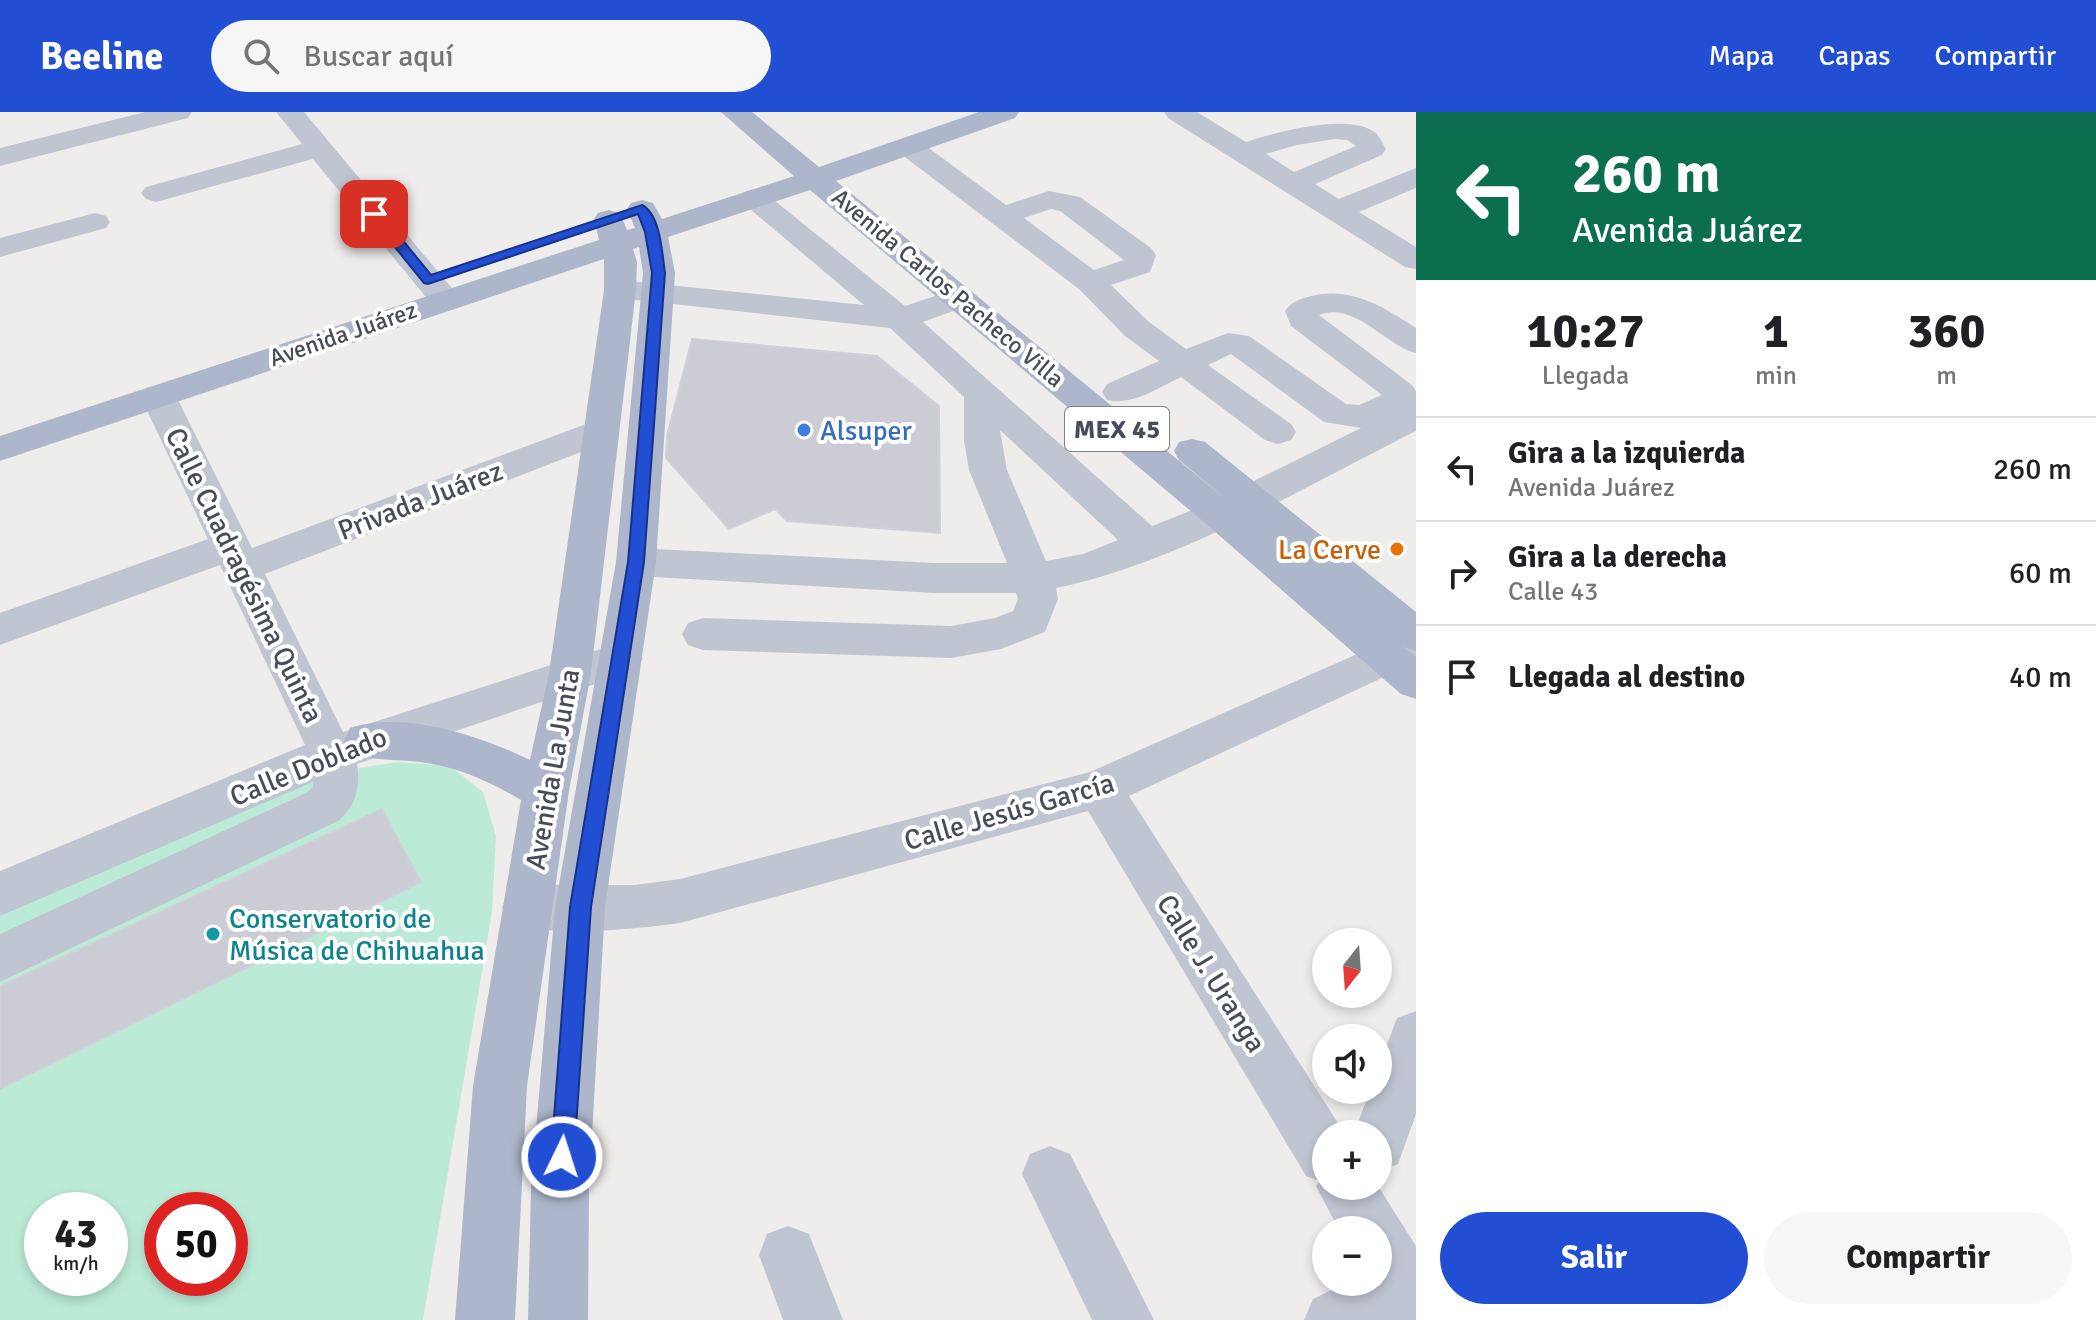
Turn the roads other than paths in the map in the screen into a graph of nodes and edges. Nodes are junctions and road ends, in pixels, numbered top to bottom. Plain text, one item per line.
1 (178, 112) edge
2 (290, 112) edge
3 (735, 112) edge
4 (950, 112) edge
5 (1005, 112) edge
6 (1178, 112) edge
7 (908, 146) junction
8 (320, 148) junction
9 (1245, 152) junction
10 (0, 157) edge
11 (820, 164) junction
12 (1416, 177) edge
13 (1293, 183) junction
14 (156, 193) dead end
15 (754, 198) junction
16 (1336, 211) junction
17 (1002, 216) junction
18 (95, 222) dead end
19 (630, 226) junction
20 (0, 248) edge
21 (1416, 260) edge
22 (1090, 282) junction
23 (437, 290) junction
24 (638, 291) junction
25 (959, 298) junction
26 (900, 319) junction
27 (1416, 343) edge
28 (1184, 364) junction
29 (1119, 392) junction
30 (982, 394) junction
31 (158, 396) junction
32 (1416, 416) edge
33 (0, 423) edge
34 (599, 432) junction
35 (1278, 432) dead end
36 (0, 449) edge
37 (1234, 506) junction
38 (1147, 544) junction
39 (236, 557) junction
40 (636, 562) junction
41 (1033, 578) junction
42 (0, 629) edge
43 (703, 634) dead end
44 (1409, 655) edge
45 (622, 658) junction
46 (570, 673) junction
47 (349, 747) junction
48 (1099, 789) junction
49 (546, 791) junction
50 (0, 894) edge
51 (527, 907) junction
52 (580, 907) junction
53 (0, 959) edge
54 (1416, 1036) edge
55 (1386, 1120) edge
56 (1312, 1133) edge
57 (1050, 1174) dead end
58 (788, 1255) dead end
59 (1346, 1296) edge
60 (485, 1320) edge
61 (558, 1320) edge
62 (813, 1320) edge
63 (1124, 1320) edge
64 (1334, 1320) edge

1 - 10 street
2 - 8 street
3 - 11 main road, Avenida Carlos Pacheco Villa / MEX 45
4 - 11 main road, Avenida Juárez
5 - 7 main road, Avenida Juárez
6 - 9 street
7 - 11 main road, Avenida Juárez
7 - 17 street
8 - 14 street
8 - 23 street
9 - 13 street
9 - 13 street
11 - 15 main road, Avenida Juárez
11 - 19 main road, Avenida Juárez
11 - 25 main road, Avenida Carlos Pacheco Villa / MEX 45
11 - 29 main road, Avenida Carlos Pacheco Villa / MEX 45
12 - 16 street
13 - 16 street
15 - 19 main road, Avenida Juárez
15 - 26 street
16 - 21 street
17 - 22 street
17 - 22 street
18 - 20 street
19 - 23 main road, Avenida Juárez
19 - 24 main road, Avenida La Junta
22 - 28 street
23 - 31 main road, Avenida Juárez
23 - 33 main road, Avenida Juárez
24 - 26 street
24 - 34 main road, Avenida La Junta
24 - 40 main road, Avenida La Junta
25 - 26 street
25 - 37 main road, Avenida Carlos Pacheco Villa / MEX 45
26 - 30 street
27 - 28 street
28 - 29 street
28 - 35 street
29 - 37 main road, Avenida Carlos Pacheco Villa / MEX 45
30 - 38 street
30 - 41 street
31 - 36 main road, Avenida Juárez
31 - 39 street, Calle Cuadragésima Quinta
32 - 37 street
34 - 39 street, Privada Juárez
34 - 46 main road, Avenida La Junta
37 - 38 street
37 - 44 main road, Avenida Carlos Pacheco Villa / MEX 45
38 - 41 street
39 - 42 street, Privada Juárez
39 - 47 street, Calle Cuadragésima Quinta
40 - 41 street
40 - 45 main road, Avenida La Junta
41 - 43 street
44 - 48 street, Calle Jesús García
45 - 46 street, Calle Doblado
45 - 52 main road, Avenida La Junta
46 - 47 street, Calle Doblado
46 - 49 main road, Avenida La Junta
47 - 49 main road
47 - 50 street, Calle Doblado
47 - 53 street
48 - 52 street, Calle Jesús García
48 - 56 street, Calle J. Uranga
49 - 51 main road, Avenida La Junta
51 - 52 street
51 - 60 main road, Avenida La Junta
52 - 61 main road, Avenida La Junta
54 - 55 street
57 - 63 street
58 - 62 street
59 - 64 street

